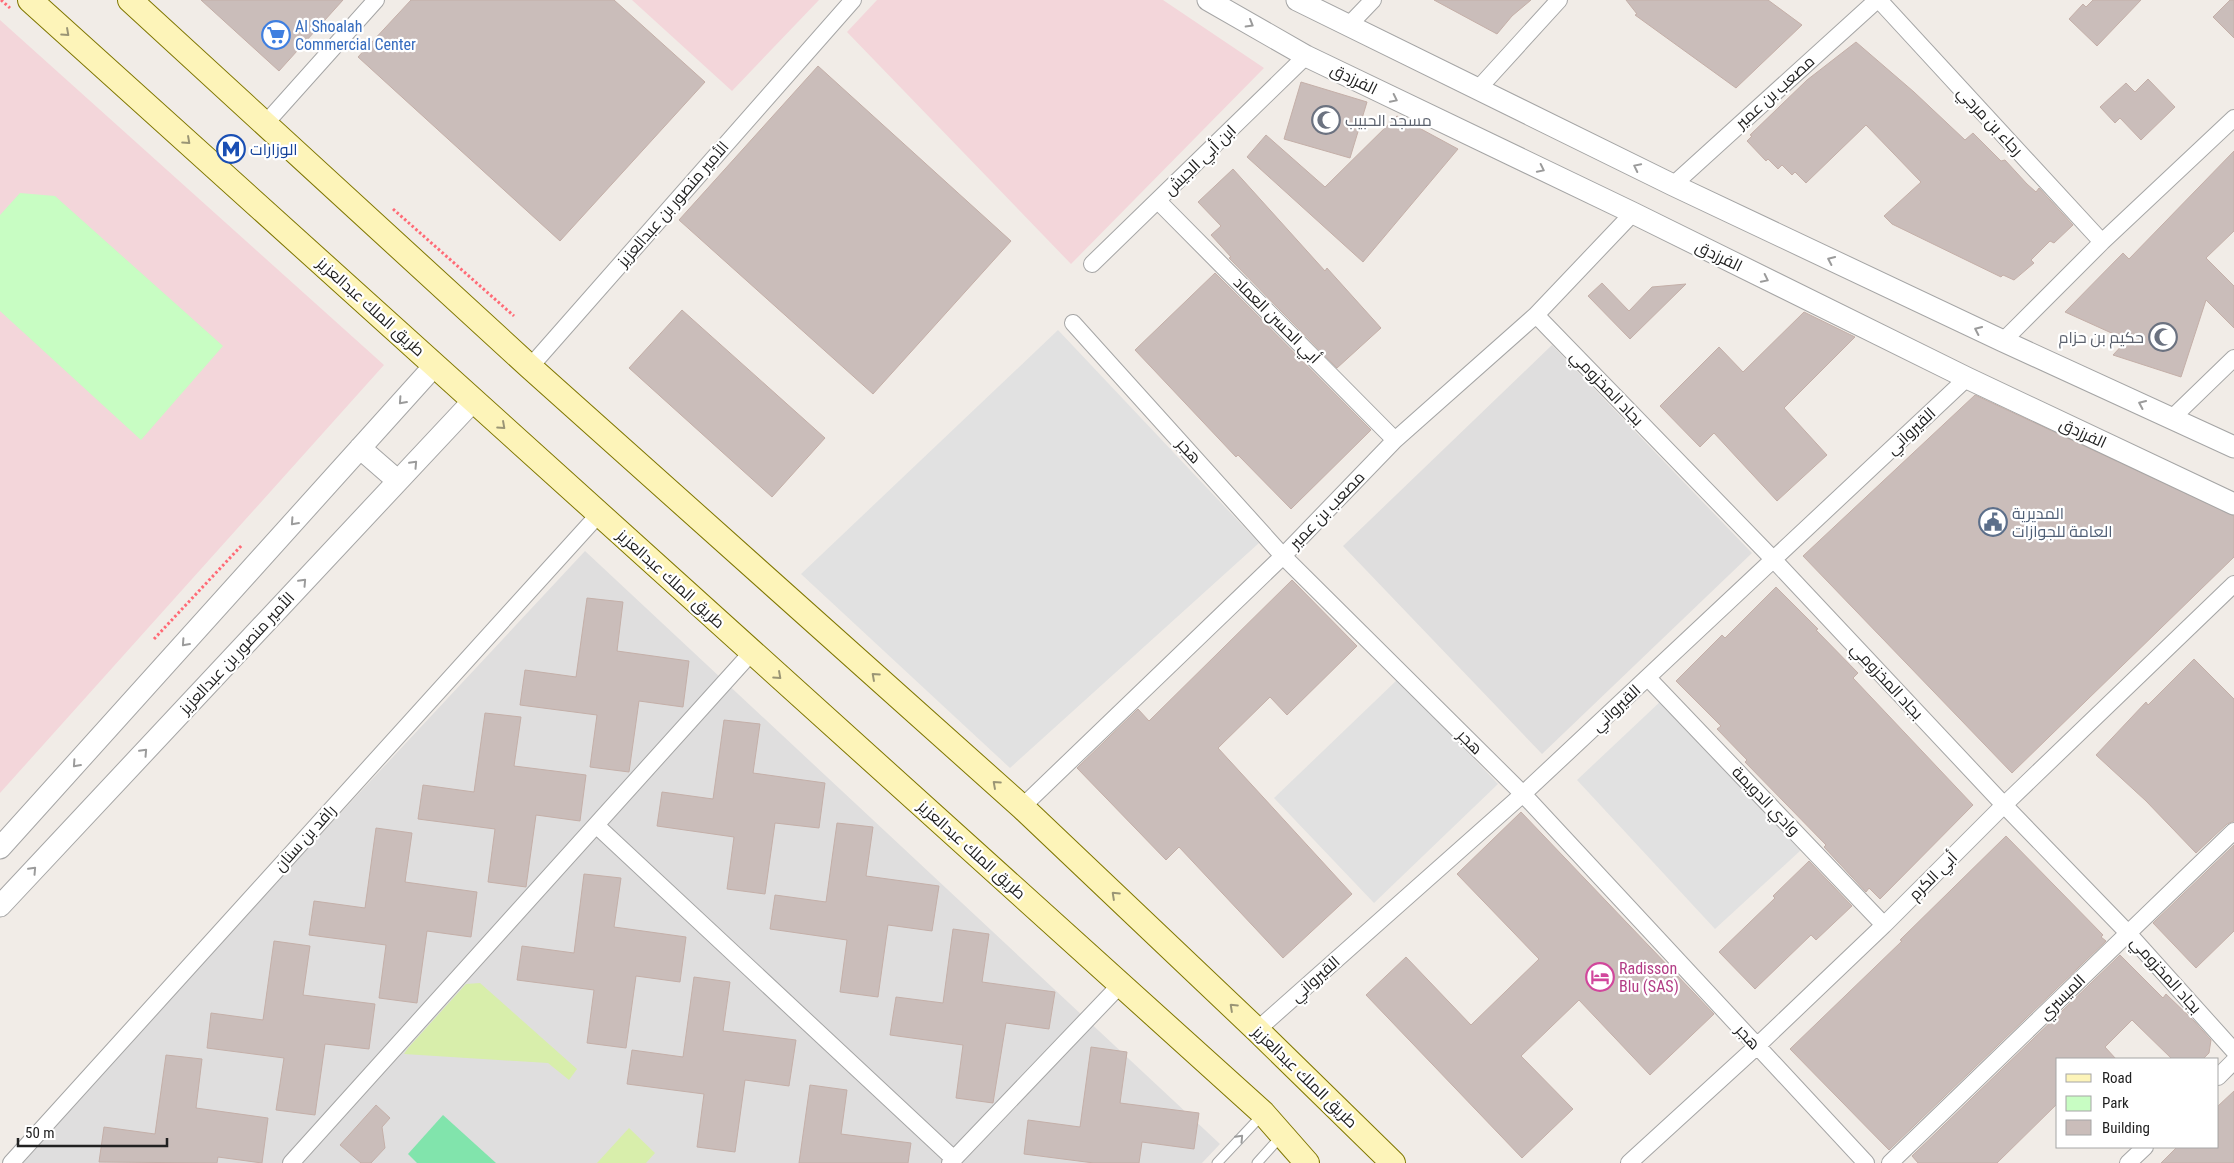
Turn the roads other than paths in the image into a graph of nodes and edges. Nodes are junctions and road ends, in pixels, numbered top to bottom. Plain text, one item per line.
1 (30, 0) edge
2 (130, 0) edge
3 (376, 0) edge
4 (853, 0) edge
5 (1208, 0) edge
6 (1297, 0) edge
7 (1373, 0) edge
8 (1559, 0) edge
9 (1878, 0) edge
10 (1348, 26) junction
11 (1306, 56) junction
12 (1478, 89) junction
13 (2234, 118) edge
14 (265, 124) junction
15 (1673, 185) junction
16 (1158, 200) junction
17 (1633, 213) junction
18 (2102, 242) junction
19 (1092, 264) dead end
20 (1536, 315) junction
21 (1073, 323) dead end
22 (2003, 341) junction
23 (2234, 358) edge
24 (435, 365) junction
25 (530, 366) junction
26 (1967, 378) junction
27 (473, 401) junction
28 (2172, 418) junction
29 (1395, 440) junction
30 (2234, 447) edge
31 (360, 448) junction
32 (398, 481) junction
33 (2234, 504) edge
34 (599, 514) junction
35 (1283, 556) junction
36 (1773, 559) junction
37 (2234, 584) edge
38 (752, 652) junction
39 (1648, 678) junction
40 (1523, 794) junction
41 (2004, 805) junction
42 (1022, 808) junction
43 (597, 826) junction
44 (2234, 831) edge
45 (0, 848) edge
46 (0, 906) edge
47 (1884, 925) junction
48 (2128, 933) junction
49 (1120, 984) junction
50 (1257, 1030) junction
51 (1756, 1047) junction
52 (2234, 1051) edge
53 (2234, 1061) edge
54 (2219, 1076) edge
55 (1264, 1113) junction
56 (1282, 1135) junction
57 (2144, 1148) edge
58 (952, 1161) edge
59 (11, 1163) edge
60 (291, 1163) edge
61 (1217, 1163) edge
62 (1256, 1163) edge
63 (1307, 1163) edge
64 (1393, 1163) edge
65 (1629, 1163) edge
66 (1866, 1163) edge
67 (1890, 1163) edge
68 (2128, 1163) edge

1 -> 24 main road, طريق الملك عبدالعزيز
2 - 14 main road, طريق الملك عبدالعزيز
3 - 14 street
4 - 25 street, الأمير منصور بن عبدالعزيز
5 -> 11 street, الفرزدق
6 - 10 street
7 - 10 street
8 - 12 street
9 - 15 street, مصعب بن عمير
9 - 18 street, رجاء بن مرجي
10 - 12 street
11 - 16 street, ابن أبي الجيش
11 -> 17 street, الفرزدق
15 -> 12 street
13 - 18 street
14 - 25 main road, طريق الملك عبدالعزيز
22 -> 15 street
16 - 19 street, ابن أبي الجيش
16 - 29 street, أبي الحسن العماد
17 - 20 street, مصعب بن عمير
17 -> 26 street, الفرزدق
18 - 22 street
20 - 29 street, مصعب بن عمير
20 - 36 street, بجاد المخزومي
21 - 35 street, هجر
28 -> 22 street
23 - 28 street
24 - 27 main road, طريق الملك عبدالعزيز
24 -> 31 street
42 -> 25 main road, طريق الملك عبدالعزيز
26 - 33 street, الفرزدق
26 - 36 street, القيرواني
32 -> 27 street, الأمير منصور بن عبدالعزيز
27 -> 34 main road, طريق الملك عبدالعزيز
28 - 30 street
29 - 35 street, مصعب بن عمير
31 - 32 street
31 -> 45 street
46 -> 32 street, الأمير منصور بن عبدالعزيز
34 - 38 main road, طريق الملك عبدالعزيز
34 - 59 street, رافد بن سنان
35 - 40 street, هجر
35 - 42 street, مصعب بن عمير
36 - 39 street, القيرواني
36 - 41 street, بجاد المخزومي
37 - 41 street, أبي الكرم
38 - 43 street
38 -> 49 main road, طريق الملك عبدالعزيز
39 - 40 street, القيرواني
39 - 47 street, وادي الدويمة
40 - 50 street, القيرواني
40 - 51 street, هجر
41 - 47 street, أبي الكرم
41 - 48 street, بجاد المخزومي
50 -> 42 main road, طريق الملك عبدالعزيز
43 - 58 street
43 - 60 street
44 - 48 street, الميسري
47 - 51 street, أبي الكرم
48 - 52 street, بجاد المخزومي
48 - 67 street, الميسري
49 - 55 main road, طريق الملك عبدالعزيز
49 - 58 street
50 - 64 main road, طريق الملك عبدالعزيز
51 - 65 street, أبي الكرم
51 - 66 street, هجر
53 - 54 street
55 - 56 main road, طريق الملك عبدالعزيز
61 -> 55 lane
56 - 62 lane
56 - 63 main road, طريق الملك عبدالعزيز
57 - 68 street

